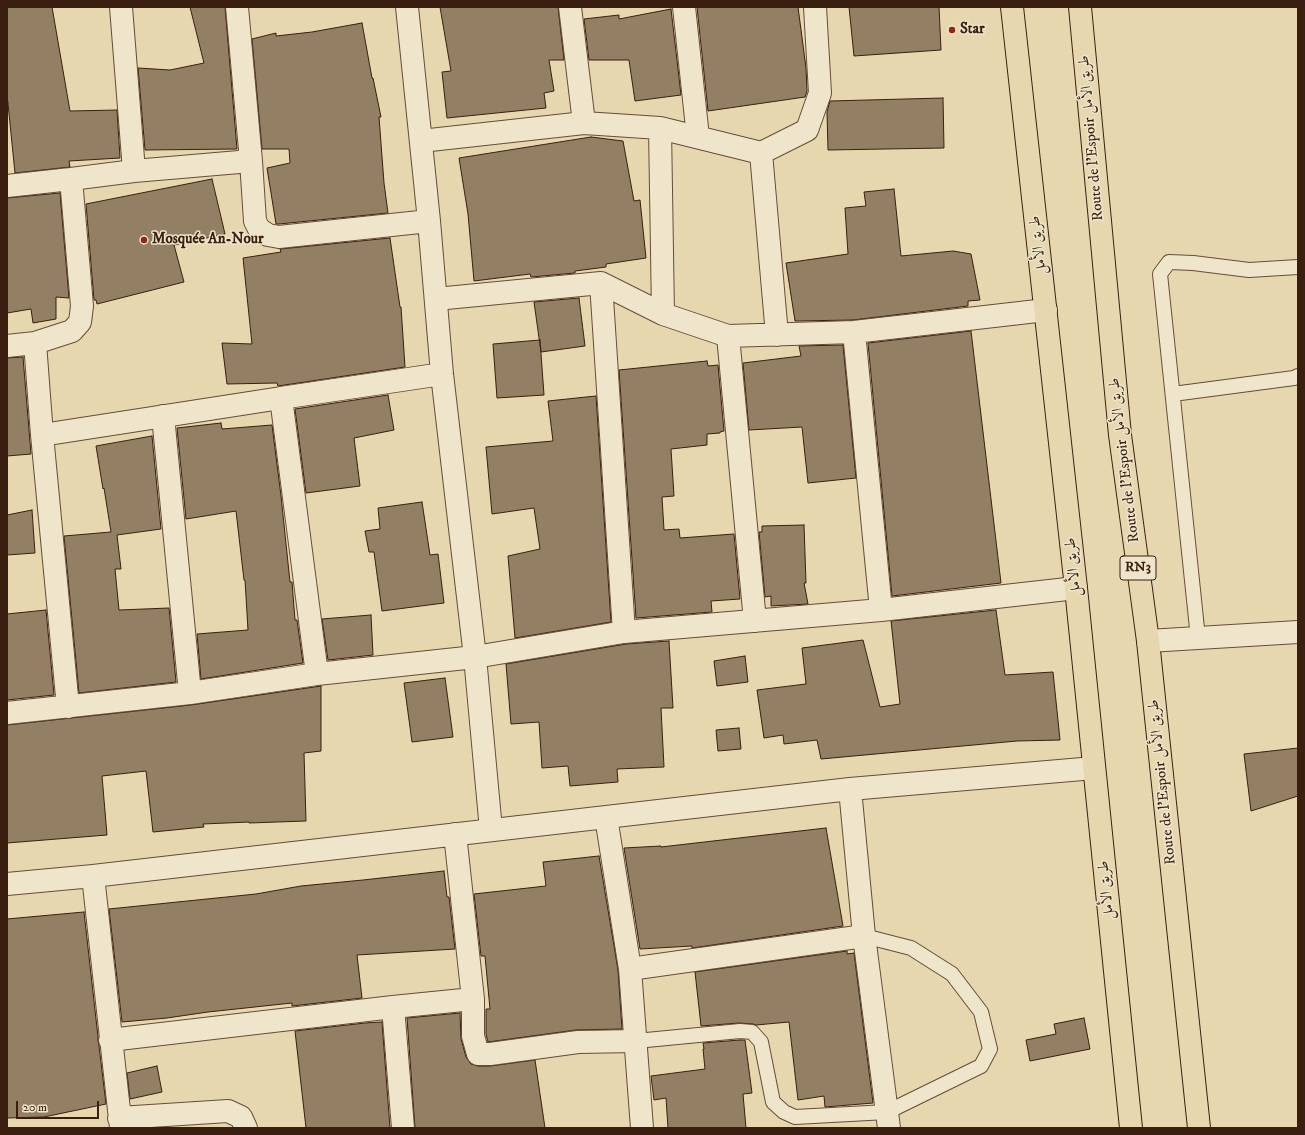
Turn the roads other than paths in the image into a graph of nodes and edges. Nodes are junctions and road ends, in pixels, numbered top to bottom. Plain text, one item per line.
1 (121, 7) edge
2 (238, 7) edge
3 (407, 7) edge
4 (570, 7) edge
5 (684, 7) edge
6 (815, 7) edge
7 (1012, 7) edge
8 (1080, 7) edge
9 (584, 122) junction
10 (660, 128) junction
11 (698, 137) junction
12 (421, 141) junction
13 (761, 153) junction
14 (251, 160) junction
15 (134, 171) junction
16 (71, 179) junction
17 (7, 186) edge
18 (429, 221) junction
19 (1298, 267) edge
20 (601, 282) junction
21 (436, 299) junction
22 (1046, 310) junction
23 (664, 314) junction
24 (854, 332) junction
25 (777, 335) junction
26 (728, 336) junction
27 (35, 343) junction
28 (7, 346) edge
29 (442, 374) junction
30 (1298, 376) edge
31 (1173, 394) junction
32 (281, 398) junction
33 (163, 416) junction
34 (42, 435) junction
35 (1076, 588) junction
36 (881, 610) junction
37 (755, 621) junction
38 (624, 632) junction
39 (1298, 632) edge
40 (1198, 638) junction
41 (1148, 641) junction
42 (475, 657) junction
43 (317, 674) junction
44 (190, 693) junction
45 (68, 707) junction
46 (7, 713) edge
47 (1094, 768) junction
48 (850, 789) junction
49 (606, 817) junction
50 (491, 830) junction
51 (455, 834) junction
52 (92, 876) junction
53 (7, 884) edge
54 (864, 936) junction
55 (630, 969) junction
56 (473, 999) junction
57 (393, 1007) junction
58 (110, 1040) junction
59 (636, 1041) junction
60 (888, 1120) edge
61 (120, 1123) edge
62 (246, 1128) edge
63 (403, 1128) edge
64 (642, 1128) edge
65 (1131, 1128) edge
66 (1199, 1128) edge

1 - 15 street
2 - 14 street
3 - 12 street
4 - 9 street
5 - 11 street
6 - 13 street
7 - 22 highway, طريق الأمل
8 - 41 highway, Route de l’Espoir طريق الأمل / RN3
9 - 10 street
9 - 12 street
10 - 11 street
10 - 23 street
11 - 13 street
12 - 18 street
13 - 25 street
14 - 15 street
14 - 18 street
15 - 16 street
16 - 17 street
16 - 27 street
18 - 21 street
19 - 31 lane
20 - 21 street
20 - 23 street
20 - 38 street
21 - 29 street
22 - 24 street
22 - 35 highway, طريق الأمل
23 - 26 street
24 - 25 street
24 - 36 street
25 - 26 street
26 - 37 street
27 - 28 street
27 - 34 street
29 - 32 street
29 - 42 street
30 - 31 lane
31 - 40 lane
32 - 33 street
32 - 43 street
33 - 34 street
33 - 44 street
34 - 45 street
35 - 36 street
35 - 47 highway, طريق الأمل
36 - 37 street
37 - 38 street
38 - 42 street
39 - 40 street
40 - 41 street
41 - 66 highway, Route de l’Espoir طريق الأمل / RN3
42 - 43 street
42 - 50 street
43 - 44 street
44 - 45 street
45 - 46 street
47 - 48 street
47 - 65 highway, طريق الأمل
48 - 49 street
48 - 54 street
49 - 50 street
49 - 55 street
50 - 51 street
51 - 52 street
51 - 56 street
52 - 53 street
52 - 58 street
54 - 55 street
54 - 60 street
54 - 60 lane
55 - 59 street
56 - 57 street
56 - 59 street
57 - 58 street
57 - 63 street
58 - 61 street
59 - 60 lane
59 - 64 street
61 - 62 street

